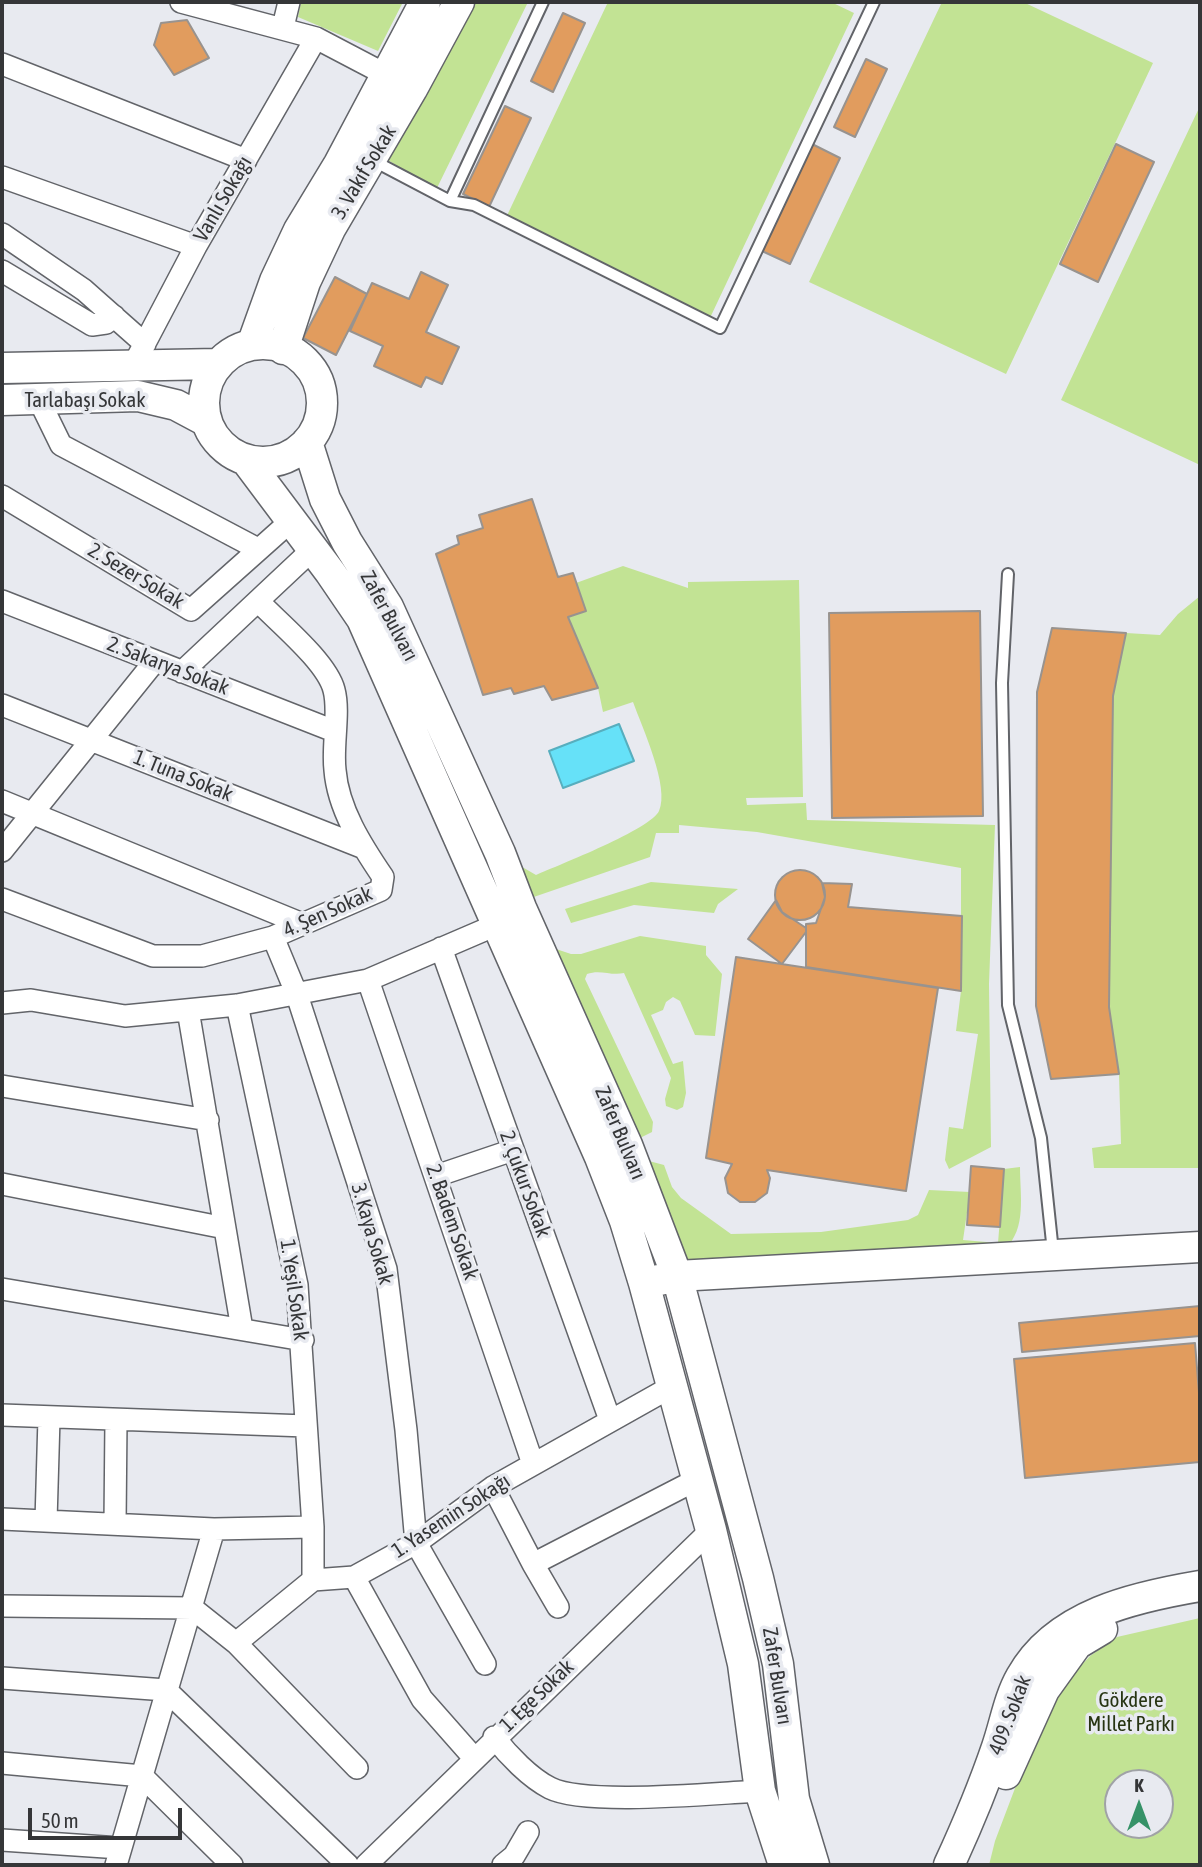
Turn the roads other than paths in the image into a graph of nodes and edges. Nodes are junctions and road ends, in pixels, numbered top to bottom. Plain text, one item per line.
1 (181, 2) edge
2 (289, 2) edge
3 (425, 2) edge
4 (459, 2) edge
5 (543, 2) edge
6 (874, 2) edge
7 (283, 27) junction
8 (316, 38) junction
9 (2, 64) edge
10 (400, 82) junction
11 (360, 154) junction
12 (246, 160) junction
13 (2, 177) edge
14 (450, 201) junction
15 (2, 234) edge
16 (195, 246) junction
17 (2, 271) edge
18 (114, 316) junction
19 (252, 345) junction
20 (283, 349) junction
21 (140, 354) junction
22 (218, 364) junction
23 (2, 368) edge
24 (38, 398) junction
25 (2, 400) edge
26 (206, 421) junction
27 (307, 442) junction
28 (246, 460) junction
29 (2, 496) edge
30 (292, 520) junction
31 (258, 549) junction
32 (313, 549) junction
33 (1008, 574) dead end
34 (2, 601) edge
35 (258, 601) junction
36 (155, 662) junction
37 (182, 672) junction
38 (2, 705) edge
39 (334, 732) junction
40 (92, 740) junction
41 (2, 801) edge
42 (32, 814) junction
43 (364, 848) junction
44 (2, 852) edge
45 (2, 899) edge
46 (300, 923) junction
47 (496, 925) junction
48 (273, 937) junction
49 (441, 948) junction
50 (368, 980) junction
51 (297, 995) junction
52 (2, 1003) edge
53 (237, 1005) junction
54 (188, 1010) junction
55 (2, 1086) edge
56 (208, 1120) junction
57 (513, 1150) junction
58 (436, 1176) junction
59 (2, 1184) edge
60 (225, 1228) junction
61 (1200, 1247) edge
62 (1053, 1255) junction
63 (677, 1276) junction
64 (644, 1283) junction
65 (2, 1289) edge
66 (242, 1329) junction
67 (303, 1340) junction
68 (671, 1387) junction
69 (2, 1415) edge
70 (49, 1418) junction
71 (116, 1420) junction
72 (610, 1420) junction
73 (306, 1426) junction
74 (533, 1464) junction
75 (696, 1480) junction
76 (494, 1487) junction
77 (2, 1519) edge
78 (46, 1521) junction
79 (115, 1524) junction
80 (313, 1527) junction
81 (214, 1529) junction
82 (711, 1530) junction
83 (416, 1543) junction
84 (533, 1564) junction
85 (354, 1577) junction
86 (313, 1580) junction
87 (1200, 1587) edge
88 (1200, 1599) edge
89 (2, 1606) edge
90 (558, 1607) dead end
91 (192, 1608) junction
92 (236, 1643) junction
93 (485, 1664) dead end
94 (2, 1678) edge
95 (166, 1690) junction
96 (495, 1737) junction
97 (474, 1758) junction
98 (2, 1763) edge
99 (357, 1768) dead end
100 (142, 1776) junction
101 (760, 1791) junction
102 (528, 1832) dead end
103 (2, 1840) edge
104 (118, 1857) edge
105 (232, 1865) edge
106 (348, 1865) edge
107 (366, 1865) edge
108 (503, 1865) edge
109 (784, 1865) edge
110 (814, 1865) edge
111 (949, 1865) edge
112 (970, 1865) edge

1 - 7 street
2 - 7 street
3 - 10 main road, 3. Vakıf Sokak
4 - 10 main road, 3. Vakıf Sokak
5 - 14 lane
6 - 14 lane
7 - 8 street
8 - 10 street
8 - 12 street, Vanlı Sokağı
9 - 12 street
10 - 11 main road, 3. Vakıf Sokak
11 - 14 lane
11 - 19 main road, 3. Vakıf Sokak
11 - 20 main road, 3. Vakıf Sokak
12 - 16 street, Vanlı Sokağı
13 - 16 street
15 - 18 street
16 - 21 street, Vanlı Sokağı
17 - 18 street
18 - 21 street
19 - 20 main road
19 - 22 main road
20 - 27 main road
21 - 22 main road
21 - 23 main road
22 - 26 main road
24 - 25 main road, Tarlabaşı Sokak
24 - 26 main road, Tarlabaşı Sokak
24 - 31 street
26 - 28 main road
27 - 28 main road
27 - 63 main road, Zafer Bulvarı
28 - 30 main road, Zafer Bulvarı
29 - 31 street, 2. Sezer Sokak
30 - 31 street, 2. Sezer Sokak
30 - 32 main road, Zafer Bulvarı
32 - 35 street
32 - 47 main road, Zafer Bulvarı
33 - 62 lane
34 - 36 street, 2. Sakarya Sokak
35 - 37 street
35 - 39 street, 4. Şen Sokak
36 - 37 street, 2. Sakarya Sokak
36 - 40 street
37 - 39 street, 2. Sakarya Sokak
38 - 40 street, 1. Tuna Sokak
39 - 43 street, 4. Şen Sokak
40 - 42 street
40 - 43 street, 1. Tuna Sokak
41 - 42 street
42 - 44 street
42 - 46 street
43 - 46 street, 4. Şen Sokak
45 - 48 street, 4. Şen Sokak
46 - 48 street, 4. Şen Sokak
47 - 49 street
47 - 64 main road, Zafer Bulvarı
48 - 51 street, 3. Kaya Sokak
49 - 50 street
49 - 57 street, 2. Çukur Sokak
50 - 51 street
50 - 58 street, 2. Badem Sokak
51 - 53 street
51 - 83 street, 3. Kaya Sokak
52 - 54 street
53 - 54 street
53 - 67 street, 1. Yeşil Sokak
54 - 56 street
55 - 56 street
56 - 60 street
57 - 58 street
57 - 72 street, 2. Çukur Sokak
58 - 74 street, 2. Badem Sokak
59 - 60 street
60 - 66 street
61 - 62 main road
62 - 63 main road
63 - 64 main road
63 - 110 main road, Zafer Bulvarı
64 - 68 main road, Zafer Bulvarı
65 - 66 street
66 - 67 street
67 - 73 street, 1. Yeşil Sokak
68 - 72 street, 1. Yasemin Sokağı
68 - 75 main road, Zafer Bulvarı
69 - 70 street
70 - 71 street
70 - 78 street
71 - 73 street
71 - 79 street
72 - 74 street, 1. Yasemin Sokağı
73 - 80 street, 1. Yeşil Sokak
74 - 76 street, 1. Yasemin Sokağı
75 - 82 main road, Zafer Bulvarı
75 - 84 street
76 - 83 street, 1. Yasemin Sokağı
76 - 84 street
77 - 78 street
78 - 79 street
79 - 81 street
80 - 81 street
80 - 86 street, 1. Yeşil Sokak
81 - 91 street
82 - 96 street, 1. Ege Sokak
82 - 101 main road, Zafer Bulvarı
83 - 85 street, 1. Yasemin Sokağı
83 - 93 street
84 - 90 street
85 - 86 street, 1. Yasemin Sokağı
85 - 97 street
86 - 92 street
87 - 111 main road, 409. Sokak
88 - 112 main road, 409. Sokak
89 - 91 street
91 - 92 street
91 - 95 street
92 - 99 street
94 - 95 street
95 - 100 street
95 - 106 street
96 - 97 street, 1. Ege Sokak
96 - 101 street
97 - 107 street, 1. Ege Sokak
98 - 100 street
100 - 104 street
100 - 105 street
101 - 109 main road, Zafer Bulvarı
102 - 108 street
103 - 104 street

